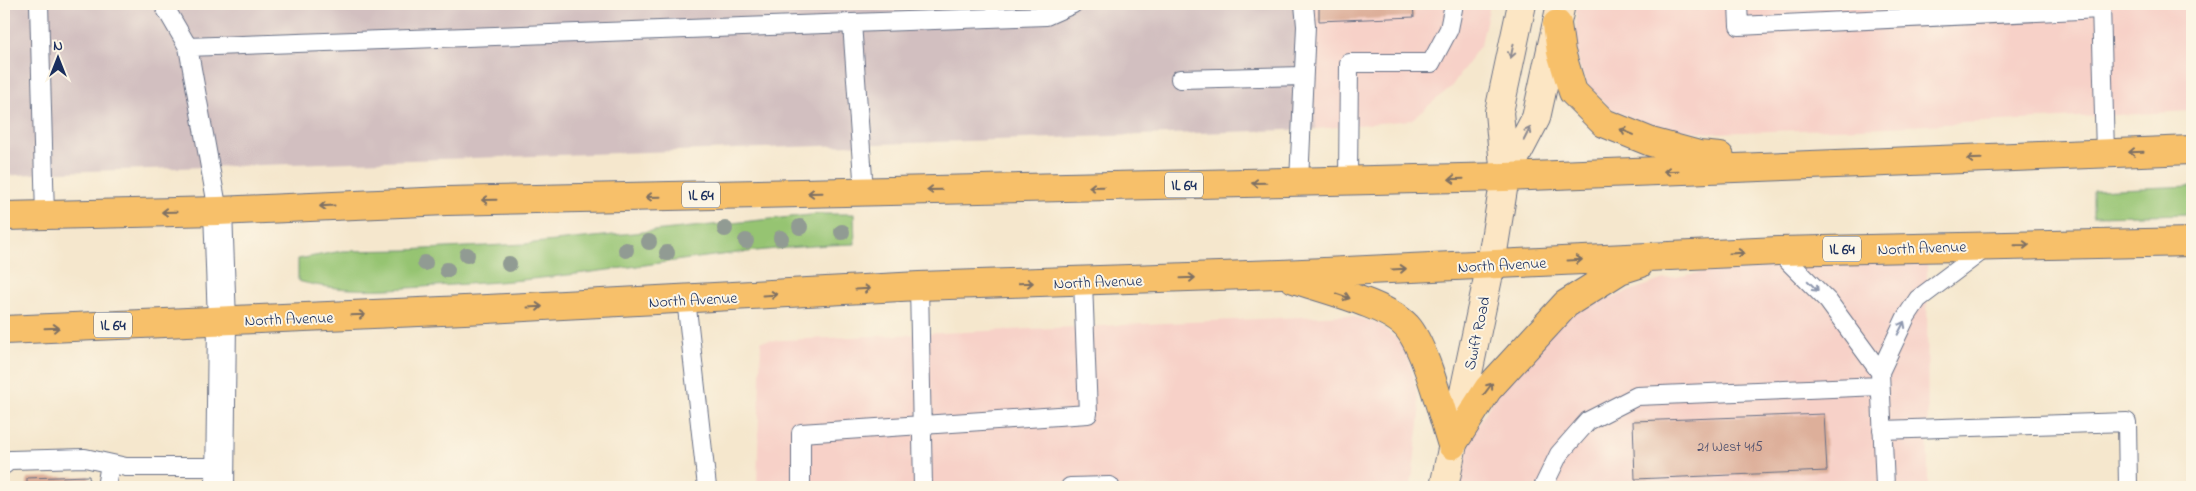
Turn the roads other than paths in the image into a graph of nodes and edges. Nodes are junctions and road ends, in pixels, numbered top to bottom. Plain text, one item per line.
1 (39, 4) edge
2 (163, 4) edge
3 (1073, 4) edge
4 (1304, 4) edge
5 (1454, 4) edge
6 (1522, 4) edge
7 (1738, 4) edge
8 (2101, 6) edge
9 (1559, 14) edge
10 (852, 23) junction
11 (188, 47) junction
12 (1303, 76) junction
13 (1180, 79) dead end
14 (2192, 150) edge
15 (2105, 153) junction
16 (1812, 166) junction
17 (1505, 177) junction
18 (1348, 181) junction
19 (1299, 182) junction
20 (864, 192) junction
21 (218, 211) junction
22 (45, 215) junction
23 (4, 216) edge
24 (2192, 242) edge
25 (1989, 245) junction
26 (1778, 251) junction
27 (1661, 256) junction
28 (1491, 264) junction
29 (1281, 274) junction
30 (1083, 282) junction
31 (919, 286) junction
32 (686, 299) junction
33 (222, 321) junction
34 (4, 330) edge
35 (1880, 379) junction
36 (921, 426) junction
37 (1882, 430) junction
38 (1452, 445) junction
39 (6, 462) edge
40 (110, 464) junction
41 (221, 477) edge
42 (1110, 486) edge
43 (106, 487) edge
44 (707, 487) edge
45 (801, 487) edge
46 (923, 487) edge
47 (1070, 487) edge
48 (1444, 487) edge
49 (1543, 487) edge
50 (1885, 487) edge
51 (2128, 487) edge

1 - 22 lane
2 - 11 lane
3 - 10 lane
4 - 12 lane
5 - 18 lane
6 -> 17 street, Swift Road
7 - 8 lane
8 - 15 lane
16 -> 9 main road
17 -> 9 street, Swift Road
10 - 11 lane
10 - 20 lane
11 - 21 lane
12 - 13 lane
12 - 19 lane
14 -> 15 main road, IL 64
15 -> 16 main road, IL 64
16 -> 17 main road, IL 64
17 -> 18 main road, IL 64
17 - 28 street, Swift Road
18 - 19 main road, IL 64
19 -> 20 main road, IL 64
20 -> 21 main road, IL 64
21 -> 22 main road, IL 64
21 - 33 street
22 - 23 main road, IL 64
25 -> 24 main road, North Avenue / IL 64
25 - 26 main road, North Avenue / IL 64
35 -> 25 lane
27 -> 26 main road, North Avenue / IL 64
26 -> 35 lane
28 -> 27 main road, North Avenue / IL 64
38 -> 27 main road
29 -> 28 main road, North Avenue / IL 64
28 - 38 street, Swift Road
30 -> 29 main road, North Avenue / IL 64
29 -> 38 main road
31 -> 30 main road, North Avenue / IL 64
30 - 36 lane
32 -> 31 main road, North Avenue / IL 64
31 - 36 lane
33 -> 32 main road, North Avenue / IL 64
32 - 44 lane
34 -> 33 main road, North Avenue / IL 64
33 - 41 street
35 - 37 lane
35 - 49 lane
36 - 45 lane
36 - 46 lane
37 - 50 lane
37 - 51 lane
38 - 48 street, Swift Road
39 - 40 lane
40 - 41 lane
40 - 43 lane
42 - 47 lane

